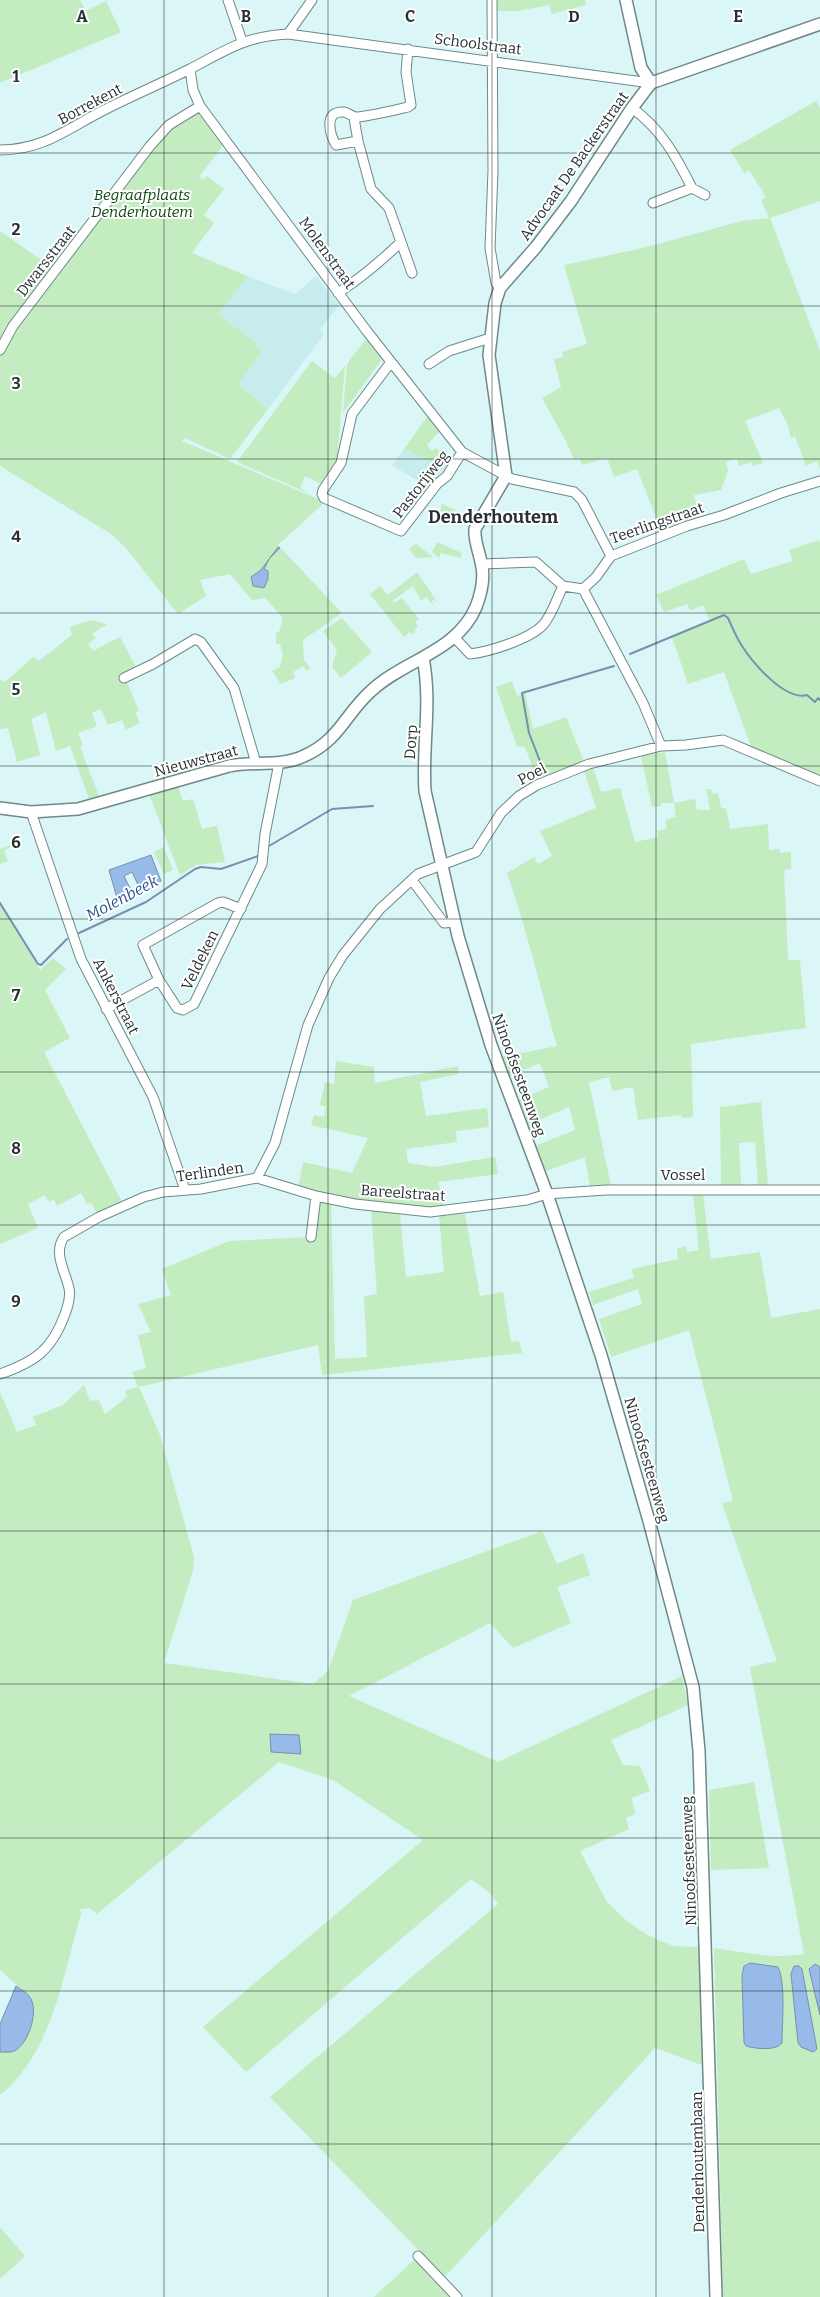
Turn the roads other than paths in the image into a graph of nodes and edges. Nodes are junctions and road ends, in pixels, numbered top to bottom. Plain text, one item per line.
1 (228, 0) edge
2 (312, 0) edge
3 (492, 0) edge
4 (626, 0) edge
5 (820, 24) edge
6 (288, 34) junction
7 (242, 42) junction
8 (408, 49) junction
9 (492, 60) junction
10 (190, 69) junction
11 (651, 83) junction
12 (200, 106) junction
13 (632, 108) junction
14 (354, 118) junction
15 (358, 141) junction
16 (0, 150) edge
17 (692, 188) junction
18 (706, 194) dead end
19 (653, 204) dead end
20 (401, 242) junction
21 (412, 273) dead end
22 (500, 288) junction
23 (338, 293) junction
24 (490, 338) junction
25 (0, 350) edge
26 (391, 362) junction
27 (429, 364) dead end
28 (462, 452) junction
29 (506, 476) junction
30 (820, 481) edge
31 (611, 556) junction
32 (482, 564) junction
33 (562, 586) junction
34 (583, 589) junction
35 (454, 637) junction
36 (423, 658) junction
37 (124, 678) dead end
38 (661, 746) junction
39 (256, 762) junction
40 (279, 762) junction
41 (820, 781) edge
42 (0, 808) edge
43 (31, 812) junction
44 (441, 865) junction
45 (412, 880) junction
46 (240, 909) junction
47 (455, 922) junction
48 (160, 980) junction
49 (106, 1009) junction
50 (257, 1178) junction
51 (185, 1190) junction
52 (820, 1190) edge
53 (547, 1194) junction
54 (316, 1196) junction
55 (311, 1237) dead end
56 (0, 1374) edge
57 (709, 2026) joint
58 (418, 2256) dead end
59 (457, 2297) edge
60 (716, 2297) edge

1 - 7 street
2 - 6 street
3 - 9 street
4 - 11 street
5 - 11 street
6 - 7 street, Schoolstraat
6 - 8 street, Schoolstraat
7 - 10 street
8 - 9 street, Schoolstraat
8 - 14 street
9 - 11 street, Schoolstraat
9 - 22 street
10 - 12 street, Molenstraat
10 - 16 street, Borrekent
11 - 13 street, Advocaat De Backerstraat
12 - 23 street, Molenstraat
12 - 25 street, Dwarsstraat
13 - 17 street
13 - 22 street, Advocaat De Backerstraat
14 - 15 street
14 - 15 street
15 - 20 street
17 - 18 street
17 - 19 street
20 - 21 street
20 - 23 street
22 - 24 street, Advocaat De Backerstraat
23 - 26 street, Molenstraat
24 - 27 street
24 - 29 street, Advocaat De Backerstraat
26 - 28 street, Molenstraat
26 - 28 street, Pastorijweg
28 - 29 street, Molenstraat
29 - 31 street, Teerlingstraat
29 - 32 street
30 - 31 street, Teerlingstraat
31 - 34 street
32 - 33 street
32 - 35 street
33 - 34 street
33 - 35 street
34 - 38 street
35 - 36 street
36 - 40 street, Nieuwstraat
36 - 44 street, Dorp
37 - 39 street
38 - 41 street, Poel
38 - 44 street, Poel
39 - 40 street, Nieuwstraat
39 - 43 street, Nieuwstraat
40 - 46 street, Veldeken
42 - 43 street, Nieuwstraat
43 - 49 street, Ankerstraat
44 - 45 street, Terlinden
44 - 47 street, Ninoofsesteenweg
45 - 47 street
45 - 50 street, Terlinden
46 - 48 street, Veldeken
46 - 48 street, Veldeken
47 - 53 street, Ninoofsesteenweg
48 - 49 street, Veldeken
49 - 51 street, Ankerstraat
50 - 51 street, Terlinden
50 - 54 street, Bareelstraat
51 - 56 street, Terlinden
52 - 53 street, Vossel
53 - 54 street, Bareelstraat
53 - 57 street, Ninoofsesteenweg
54 - 55 street
57 - 60 street, Denderhoutembaan
58 - 59 street

